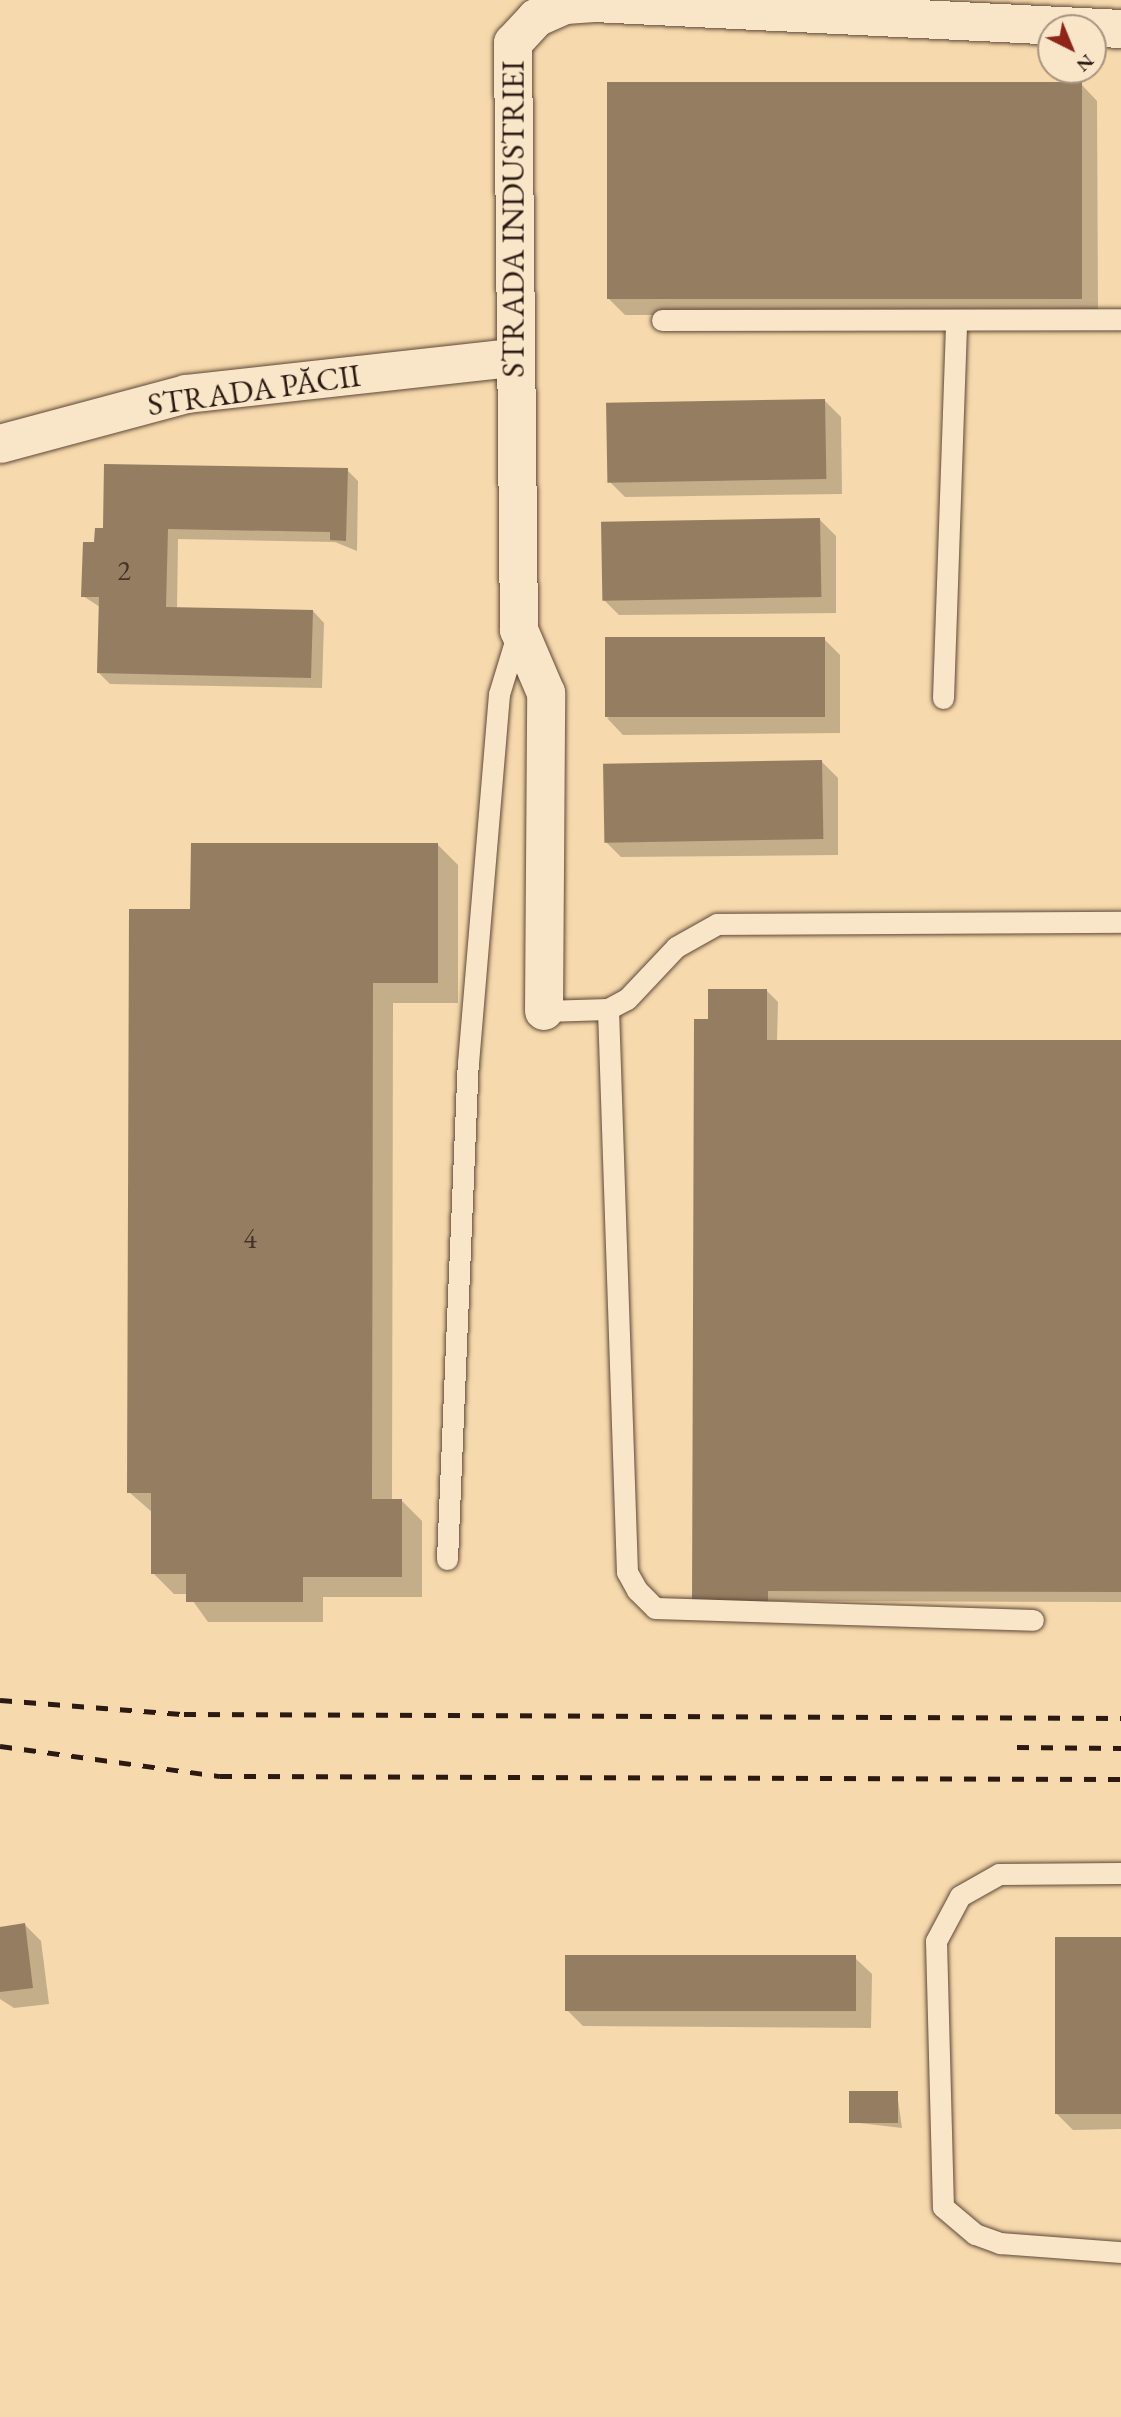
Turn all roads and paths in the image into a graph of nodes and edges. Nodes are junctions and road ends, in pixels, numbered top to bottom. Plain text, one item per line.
1 (1121, 29) edge
2 (1121, 319) edge
3 (662, 320) dead end
4 (956, 320) junction
5 (512, 358) junction
6 (0, 444) edge
7 (519, 630) junction
8 (943, 698) dead end
9 (1121, 922) edge
10 (608, 1009) junction
11 (544, 1011) joint
12 (447, 1559) dead end
13 (1033, 1620) dead end
14 (1121, 1873) edge
15 (1121, 2252) edge

1 - 5 street, STRADA INDUSTRIEI
2 - 4 lane
3 - 4 lane
4 - 8 lane
5 - 6 street, STRADA PĂCII
5 - 7 street, STRADA INDUSTRIEI
7 - 11 street, STRADA INDUSTRIEI
7 - 12 lane
9 - 10 lane
10 - 11 lane
10 - 13 lane
14 - 15 lane

